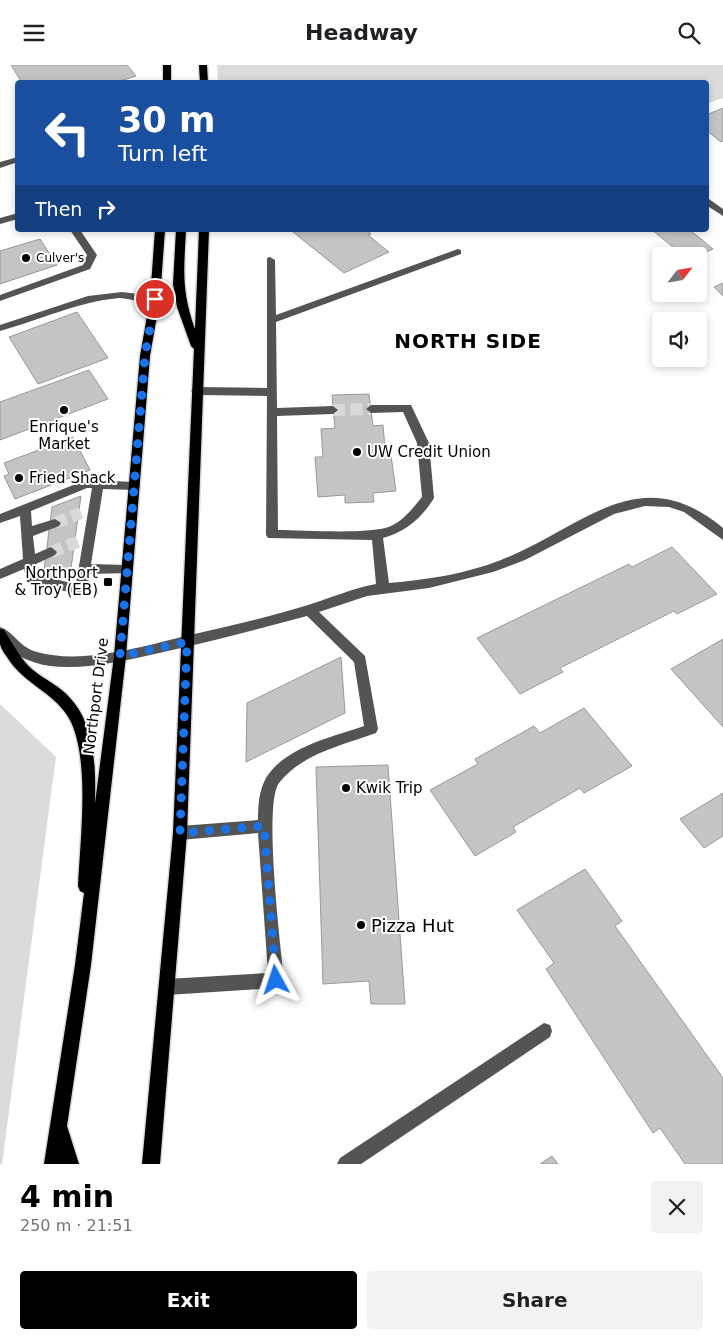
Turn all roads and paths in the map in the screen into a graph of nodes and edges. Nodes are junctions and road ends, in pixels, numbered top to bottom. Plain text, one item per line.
1 (166, 65) edge
2 (203, 65) edge
3 (167, 80) edge
4 (204, 80) edge
5 (15, 163) edge
6 (0, 165) edge
7 (709, 202) edge
8 (723, 213) edge
9 (15, 217) edge
10 (0, 221) edge
11 (77, 232) edge
12 (160, 232) edge
13 (181, 232) edge
14 (204, 232) edge
15 (458, 252) dead end
16 (270, 260) dead end
17 (0, 298) edge
18 (155, 299) junction
19 (271, 320) junction
20 (0, 328) edge
21 (198, 353) junction
22 (196, 391) junction
23 (272, 392) junction
24 (371, 409) tunnel mouth
25 (333, 410) tunnel mouth
26 (272, 412) junction
27 (98, 485) junction
28 (134, 486) junction
29 (25, 509) junction
30 (94, 509) junction
31 (81, 513) tunnel mouth
32 (0, 519) edge
33 (55, 523) tunnel mouth
34 (27, 533) junction
35 (377, 535) junction
36 (723, 535) edge
37 (91, 536) junction
38 (78, 542) tunnel mouth
39 (51, 552) tunnel mouth
40 (29, 562) junction
41 (86, 569) junction
42 (127, 569) junction
43 (0, 575) edge
44 (383, 588) junction
45 (309, 610) junction
46 (0, 633) edge
47 (187, 642) junction
48 (120, 656) junction
49 (264, 826) junction
50 (180, 833) junction
51 (83, 965) junction
52 (167, 987) junction
53 (544, 1031) dead end
54 (59, 1126) junction
55 (54, 1164) edge
56 (70, 1164) edge
57 (151, 1164) edge
58 (346, 1164) edge

1 - 3 main road
2 - 4 main road
5 - 6 street
7 - 8 street
9 - 10 street
11 - 17 street
12 - 18 main road, Northport Drive
13 - 21 main road
14 - 21 main road
15 - 19 street
16 - 19 street
18 - 20 street
18 - 28 main road, Northport Drive
19 - 23 street
21 - 22 main road
22 - 23 street
22 - 47 main road
23 - 26 street
24 - 35 street
25 - 26 street
26 - 35 street
27 - 28 street
27 - 29 street
27 - 30 street
28 - 42 main road, Northport Drive
29 - 32 street
29 - 34 street
30 - 31 street
30 - 37 street
33 - 34 street
34 - 40 street
35 - 44 street
36 - 44 street
37 - 38 street
37 - 41 street
39 - 40 street
40 - 41 street
40 - 43 street
41 - 42 street
42 - 48 main road, Northport Drive
44 - 45 street
45 - 47 street
45 - 49 street
46 - 48 street
46 - 51 main road
47 - 48 street
47 - 50 main road
48 - 51 main road, Northport Drive
49 - 50 street
49 - 52 street
50 - 52 main road
51 - 54 main road, Northport Drive
52 - 57 main road
53 - 58 street
54 - 55 main road, Northport Drive
54 - 56 main road

